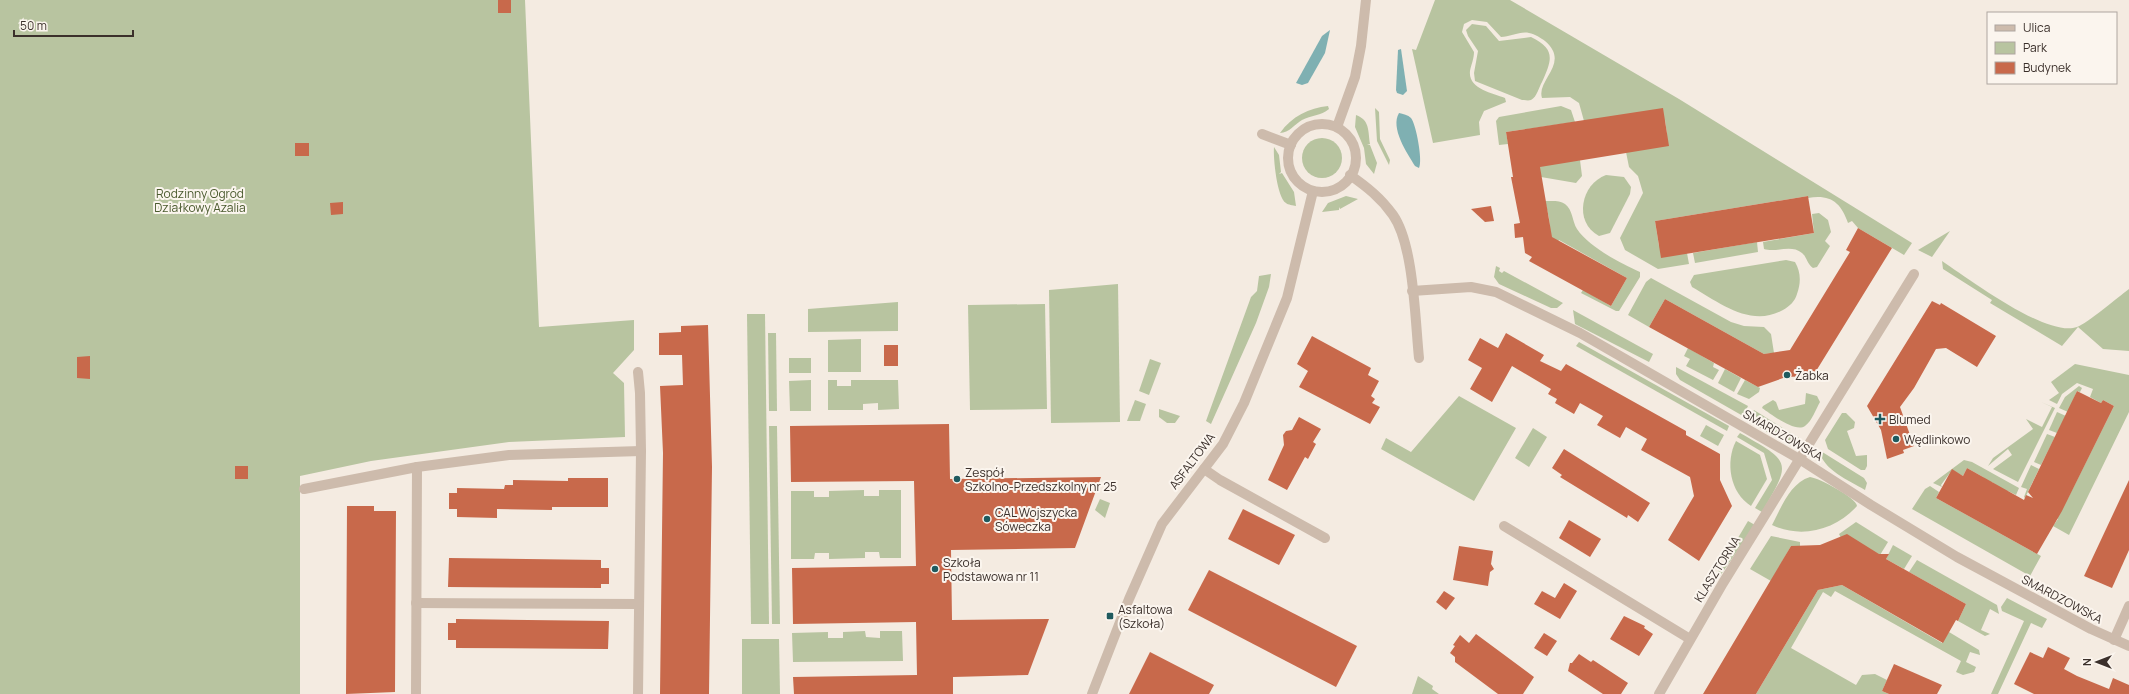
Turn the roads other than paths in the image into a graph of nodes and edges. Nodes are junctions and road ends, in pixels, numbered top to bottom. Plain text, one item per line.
1 (1366, 0) edge
2 (1337, 127) junction
3 (1262, 134) dead end
4 (1291, 145) junction
5 (1350, 175) junction
6 (1313, 191) junction
7 (1914, 274) dead end
8 (1412, 291) junction
9 (1420, 358) dead end
10 (638, 372) dead end
11 (641, 451) junction
12 (1801, 460) junction
13 (416, 467) junction
14 (1204, 469) junction
15 (304, 489) dead end
16 (1504, 526) dead end
17 (1325, 538) dead end
18 (416, 603) junction
19 (639, 604) junction
20 (2129, 606) edge
21 (1690, 639) junction
22 (2114, 640) junction
23 (2129, 646) edge
24 (416, 694) edge
25 (638, 694) edge
26 (1092, 694) edge
27 (1659, 694) edge

1 - 2 street
2 - 4 street
2 - 5 street
3 - 4 street
4 - 6 street
5 - 6 street
5 - 8 street
6 - 14 street, ASFALTOWA
7 - 12 street, KLASZTORNA
8 - 9 street
8 - 12 street, SMARDZOWSKA
10 - 11 street
11 - 13 street
11 - 19 street
12 - 21 street, KLASZTORNA
12 - 22 street, SMARDZOWSKA
13 - 15 street
13 - 18 street
14 - 17 street
14 - 26 street, ASFALTOWA
16 - 21 street
18 - 19 street
18 - 24 street
19 - 25 street
20 - 22 street
21 - 27 street, KLASZTORNA
22 - 23 street, SMARDZOWSKA

